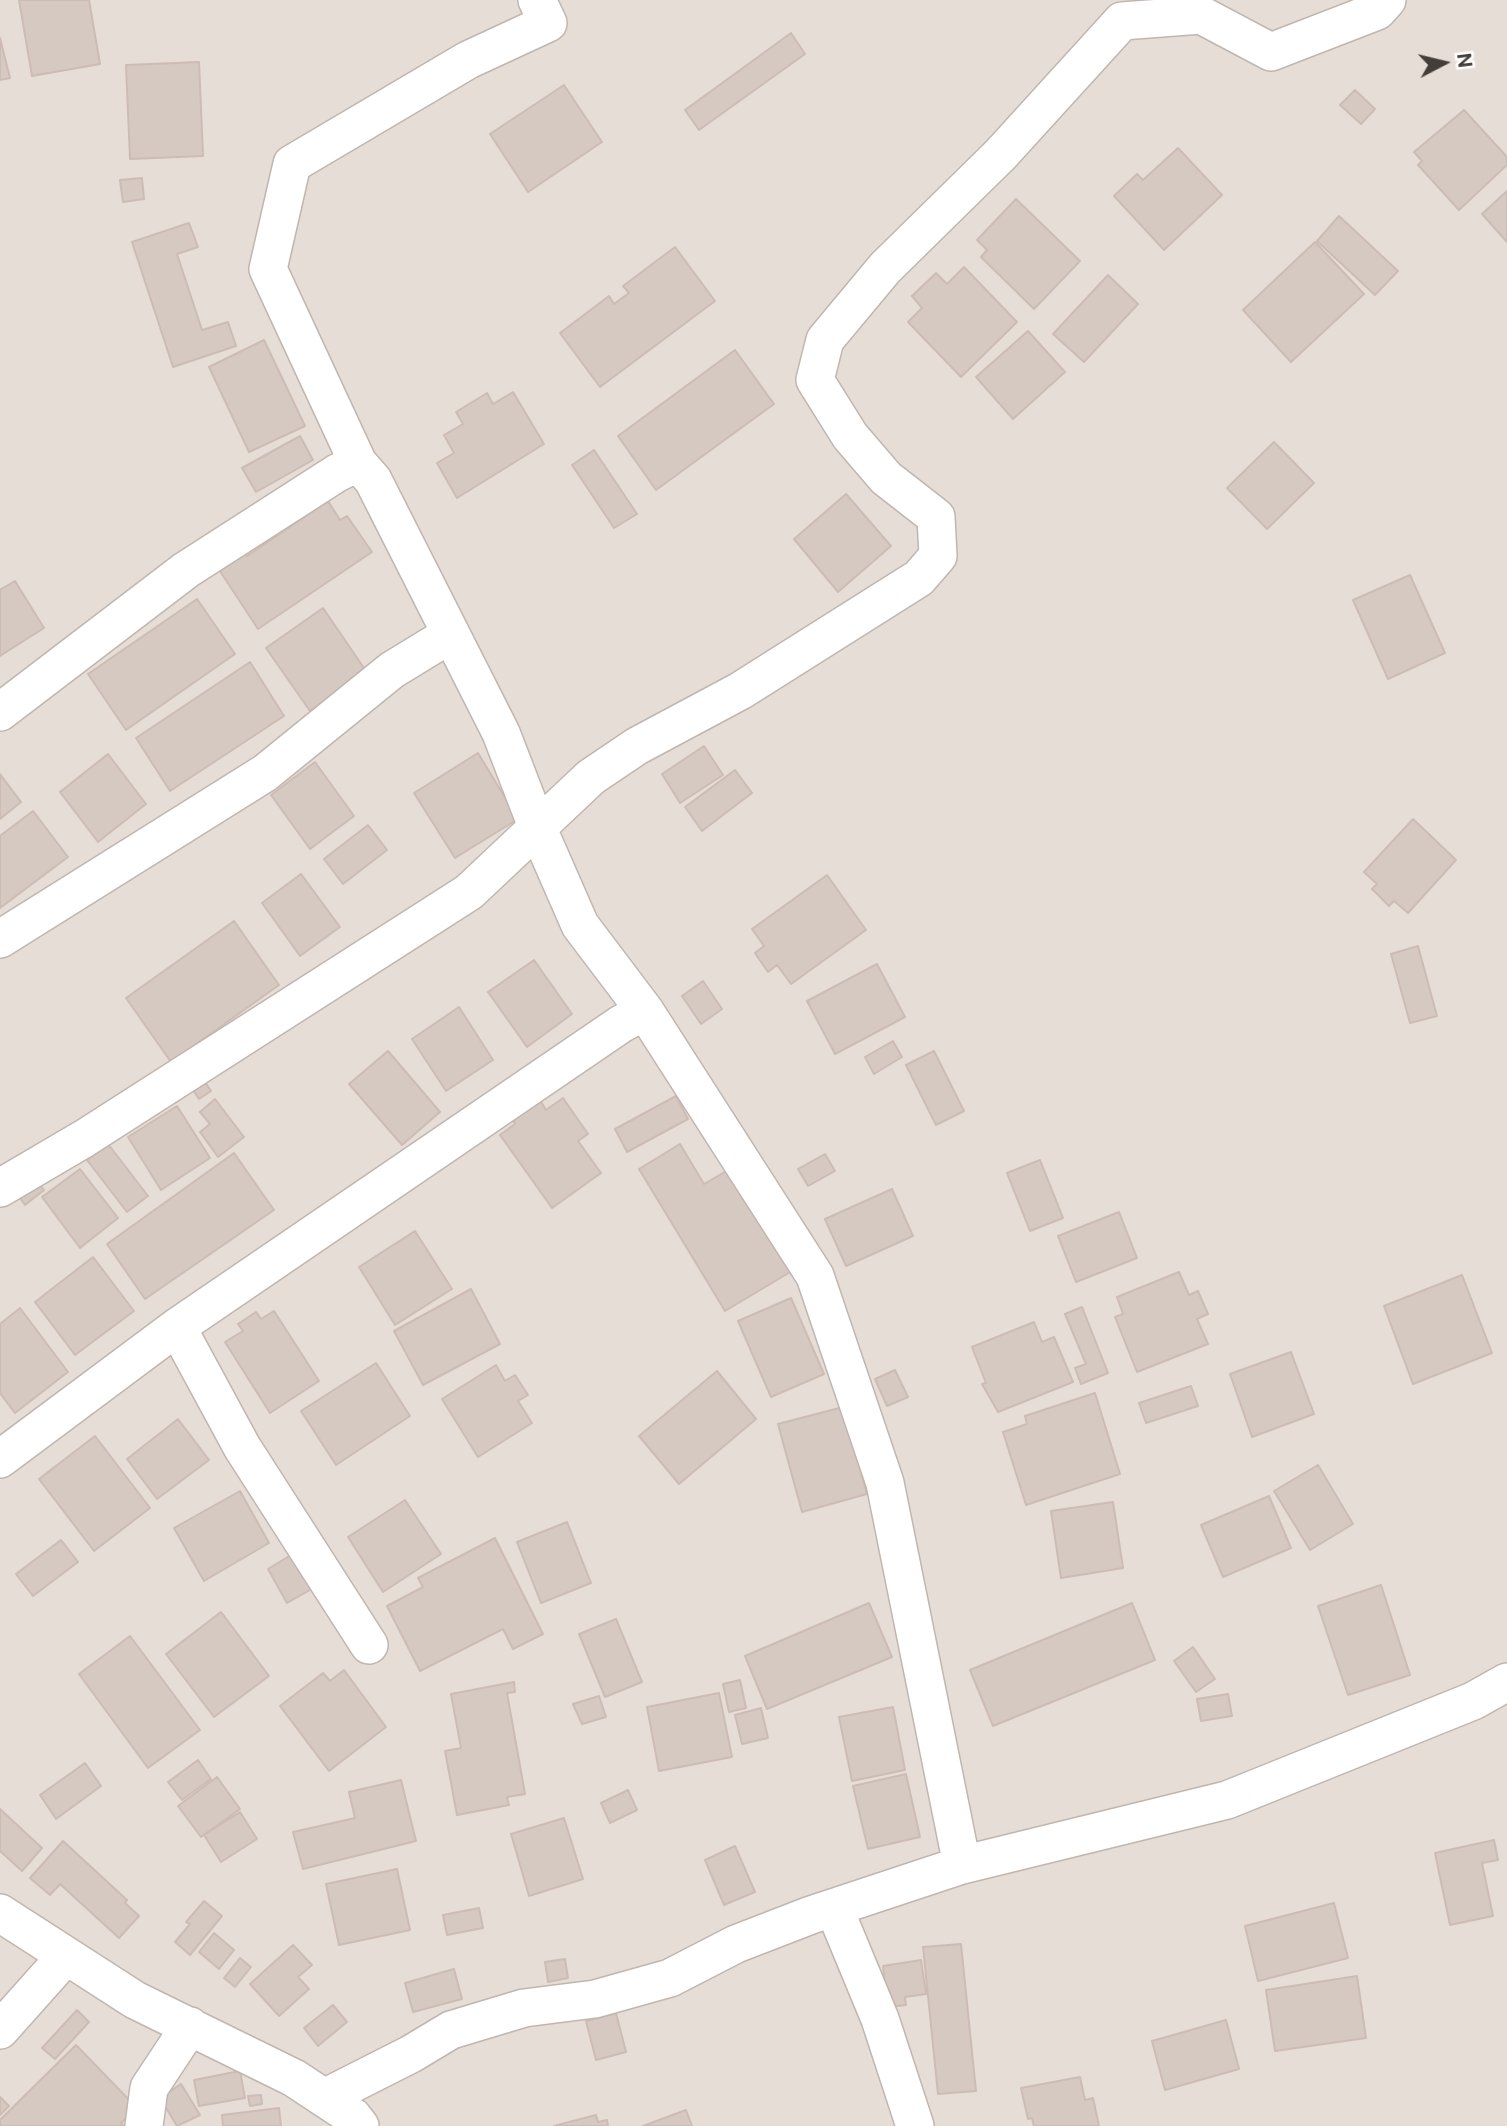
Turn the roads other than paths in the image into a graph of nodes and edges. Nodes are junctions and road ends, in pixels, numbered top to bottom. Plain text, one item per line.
1 (537, 0) edge
2 (1387, 0) edge
3 (358, 463) junction
4 (451, 634) junction
5 (0, 712) edge
6 (538, 829) junction
7 (0, 939) edge
8 (645, 1012) junction
9 (0, 1188) edge
10 (177, 1327) junction
11 (0, 1459) edge
12 (369, 1645) dead end
13 (1507, 1682) edge
14 (962, 1865) junction
15 (834, 1908) junction
16 (0, 1913) edge
17 (66, 1956) junction
18 (190, 2026) junction
19 (0, 2030) edge
20 (324, 2098) junction
21 (144, 2126) edge
22 (360, 2126) edge
23 (915, 2126) edge

1 - 3 street
2 - 6 street
3 - 4 street
3 - 5 street
4 - 6 street
4 - 7 street
6 - 8 street
6 - 9 street
8 - 10 street
8 - 14 street
10 - 11 street
10 - 12 street
13 - 14 street
14 - 15 street
15 - 20 street
15 - 23 street
16 - 17 street
17 - 18 street
17 - 19 street
18 - 20 street
18 - 21 street
20 - 22 street

